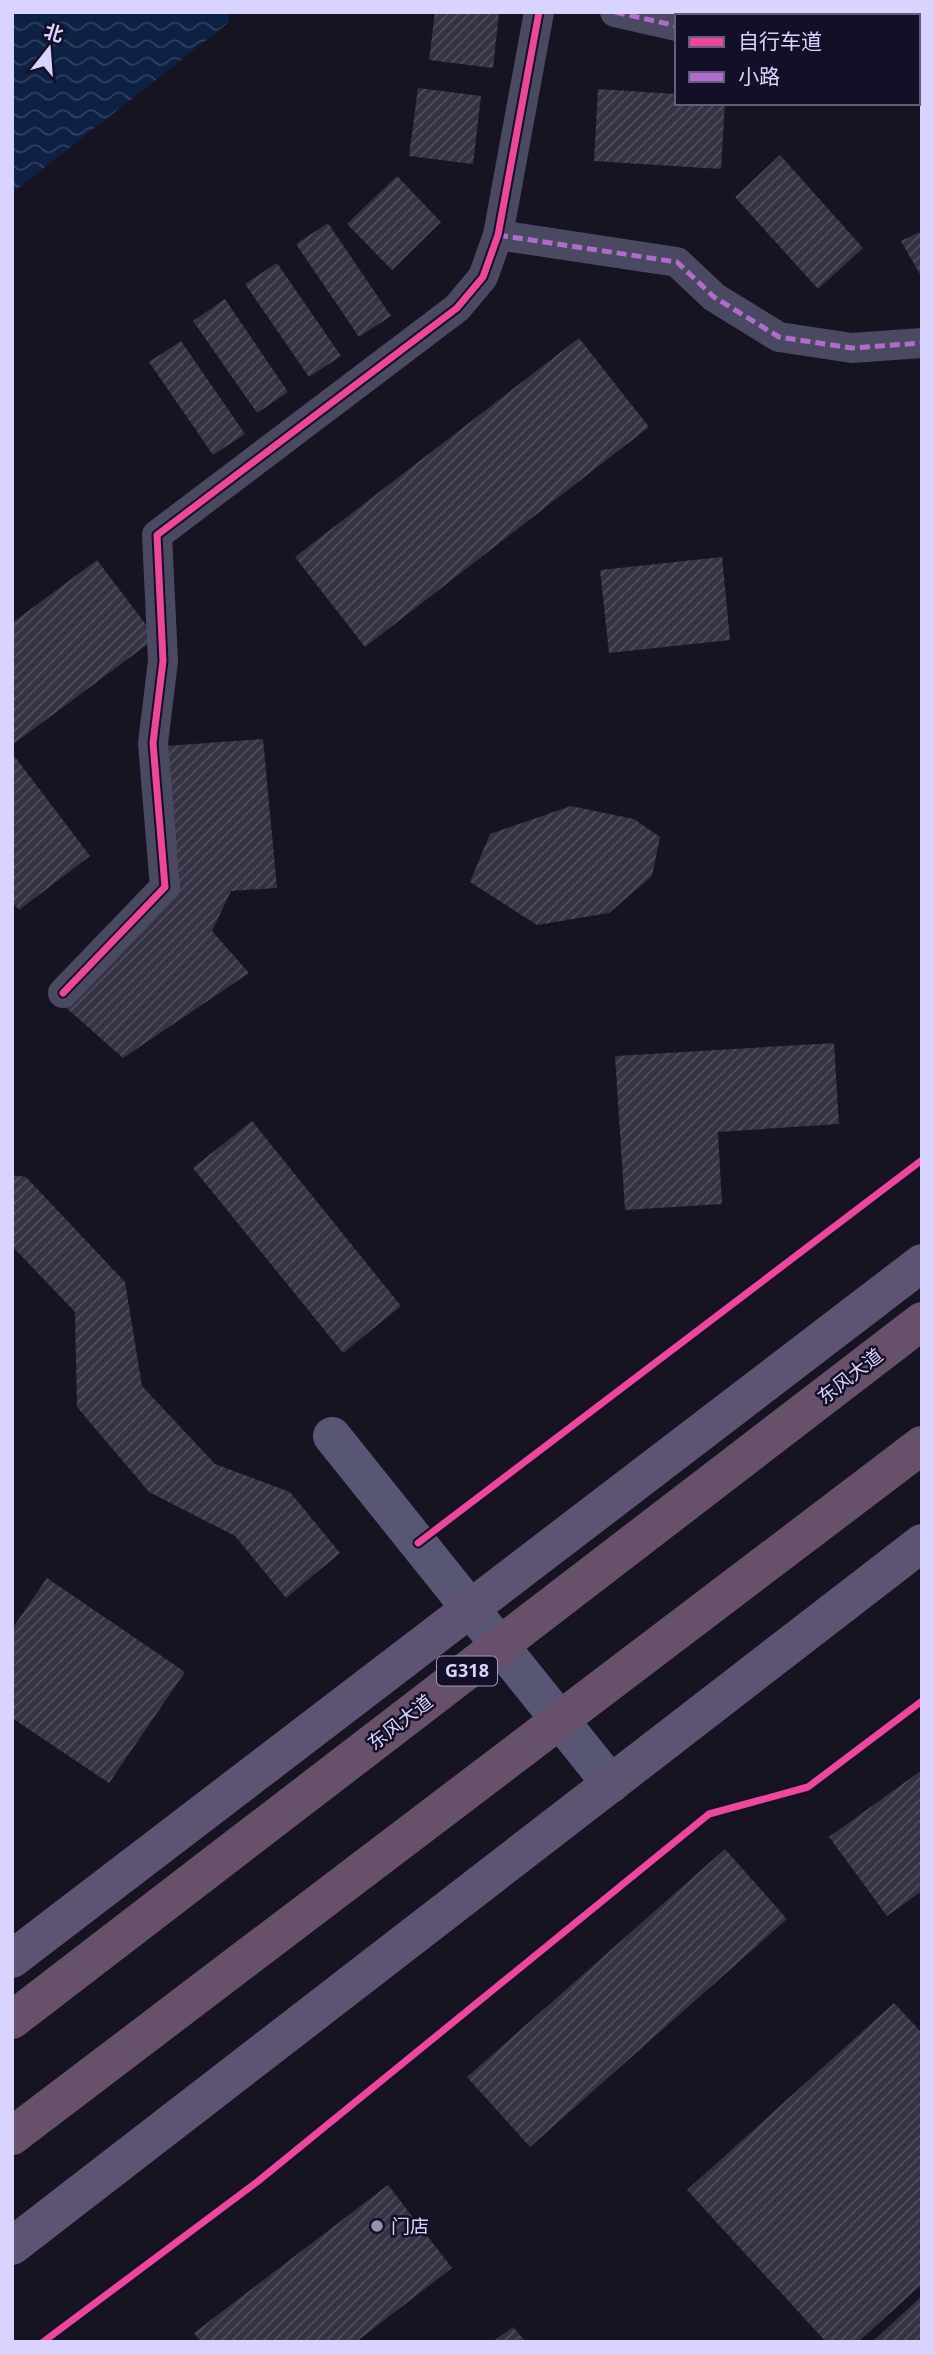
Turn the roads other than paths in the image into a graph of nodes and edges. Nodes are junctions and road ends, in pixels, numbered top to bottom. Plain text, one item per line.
1 (539, 12) edge
2 (615, 12) edge
3 (675, 26) edge
4 (498, 235) junction
5 (922, 343) edge
6 (63, 993) dead end
7 (922, 1263) edge
8 (922, 1321) edge
9 (332, 1436) dead end
10 (922, 1445) edge
11 (922, 1543) edge
12 (471, 1609) junction
13 (611, 1784) junction
14 (12, 1959) edge
15 (12, 2020) edge
16 (12, 2136) edge
17 (12, 2246) edge

1 - 4 street
2 - 3 street
4 - 5 street
4 - 6 street
7 - 12 main road
8 - 15 highway, 东风大道 / G318
9 - 12 street
10 - 16 highway
11 - 13 main road
12 - 13 street
12 - 14 main road
13 - 17 main road

